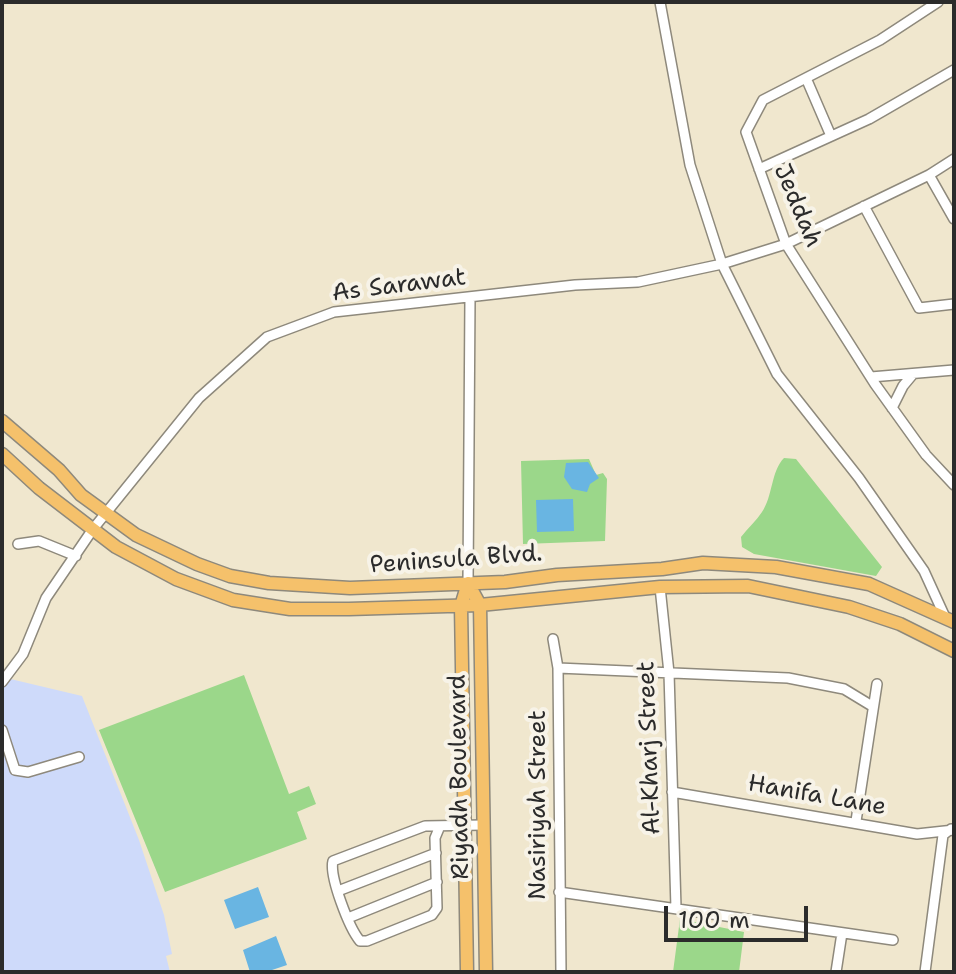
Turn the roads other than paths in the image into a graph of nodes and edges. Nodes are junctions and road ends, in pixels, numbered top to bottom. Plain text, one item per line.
1 (660, 2) edge
2 (938, 2) edge
3 (954, 70) edge
4 (806, 78) junction
5 (831, 136) junction
6 (954, 159) edge
7 (759, 169) junction
8 (929, 175) junction
9 (864, 206) junction
10 (954, 219) edge
11 (786, 244) junction
12 (722, 264) junction
13 (470, 297) junction
14 (954, 304) edge
15 (954, 370) edge
16 (913, 374) junction
17 (871, 377) junction
18 (892, 408) junction
19 (2, 421) edge
20 (2, 454) edge
21 (954, 485) edge
22 (106, 512) junction
23 (93, 529) junction
24 (18, 544) dead end
25 (76, 556) junction
26 (468, 583) junction
27 (660, 587) junction
28 (480, 605) junction
29 (461, 606) junction
30 (950, 619) edge
31 (553, 639) dead end
32 (954, 651) edge
33 (558, 668) junction
34 (669, 673) junction
35 (2, 682) edge
36 (877, 684) dead end
37 (872, 706) junction
38 (2, 730) edge
39 (79, 757) dead end
40 (672, 792) junction
41 (856, 821) junction
42 (465, 825) junction
43 (483, 825) junction
44 (440, 826) junction
45 (953, 829) edge
46 (436, 853) junction
47 (437, 882) junction
48 (338, 891) junction
49 (559, 892) junction
50 (676, 908) junction
51 (348, 918) junction
52 (842, 933) junction
53 (893, 940) dead end
54 (467, 972) edge
55 (486, 972) edge
56 (561, 972) edge
57 (836, 972) edge
58 (925, 972) edge

1 - 12 street
2 - 4 street, Jeddah
3 - 5 street
4 - 5 street
4 - 7 street, Jeddah
5 - 7 street
6 - 8 street, As Sarawat
7 - 11 street, Jeddah
8 - 9 street, As Sarawat
8 - 10 street
9 - 11 street, As Sarawat
9 - 14 street
11 - 12 street, As Sarawat
11 - 17 street, Jeddah
12 - 13 street, As Sarawat
12 - 30 street
13 - 22 street, As Sarawat
13 - 26 street, Riyadh Boulevard
15 - 16 street
16 - 17 street
16 - 18 street
17 - 18 street, Jeddah
18 - 21 street, Jeddah
19 - 22 main road, Peninsula Blvd.
20 - 23 main road, Peninsula Blvd.
22 - 23 street, As Sarawat
22 - 26 main road, Peninsula Blvd.
23 - 25 street, As Sarawat
23 - 29 main road, Peninsula Blvd.
24 - 25 street
25 - 35 street, As Sarawat
26 - 28 main road, Riyadh Boulevard
26 - 29 main road, Riyadh Boulevard
26 - 30 main road, Peninsula Blvd.
27 - 28 main road, Peninsula Blvd.
27 - 32 main road, Peninsula Blvd.
27 - 34 street, Al-Kharj Street
28 - 29 main road, Peninsula Blvd.
28 - 43 main road, Riyadh Boulevard
29 - 42 main road, Riyadh Boulevard
31 - 33 street, Nasiriyah Street
33 - 34 street
33 - 49 street, Nasiriyah Street
34 - 37 street
34 - 40 street, Al-Kharj Street
36 - 37 street
37 - 41 street
38 - 39 street
40 - 41 street, Hanifa Lane
40 - 50 street, Al-Kharj Street
41 - 45 street, Hanifa Lane
42 - 43 street
42 - 44 street
42 - 54 main road, Riyadh Boulevard
43 - 55 main road, Riyadh Boulevard
44 - 46 street
44 - 48 street
45 - 58 street
46 - 47 street
46 - 48 street
47 - 51 street
47 - 51 street
48 - 51 street
49 - 50 street
49 - 56 street, Nasiriyah Street
50 - 52 street
52 - 53 street
52 - 57 street

